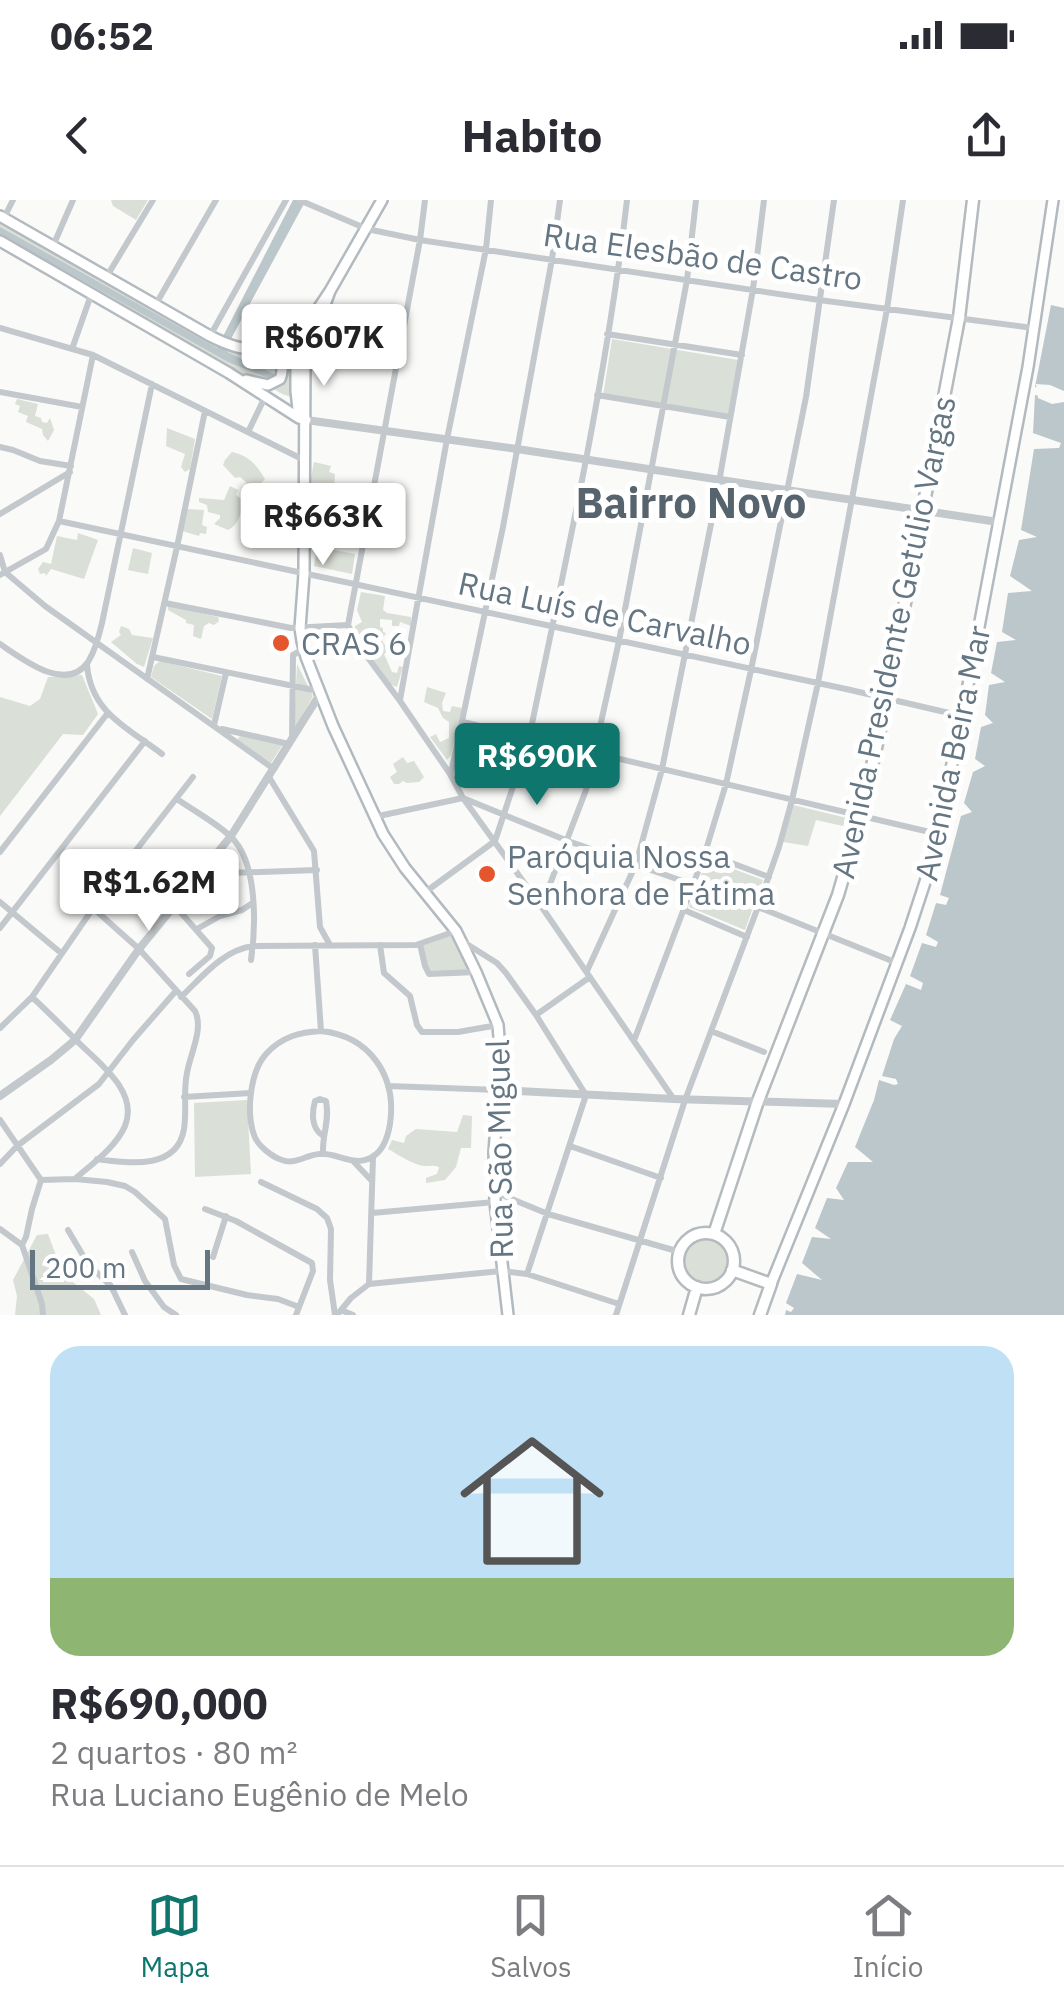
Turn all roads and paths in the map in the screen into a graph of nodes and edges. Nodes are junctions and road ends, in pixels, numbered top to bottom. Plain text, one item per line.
1 (13, 200) edge
2 (73, 200) edge
3 (153, 200) edge
4 (216, 200) edge
5 (286, 200) edge
6 (382, 200) edge
7 (425, 200) edge
8 (491, 200) edge
9 (560, 200) edge
10 (627, 200) edge
11 (696, 200) edge
12 (764, 200) edge
13 (834, 200) edge
14 (903, 200) edge
15 (973, 200) edge
16 (1052, 200) edge
17 (301, 201) edge
18 (2, 217) edge
19 (367, 229) junction
20 (420, 240) junction
21 (0, 241) edge
22 (52, 247) junction
23 (486, 249) junction
24 (552, 259) junction
25 (619, 269) junction
26 (106, 278) junction
27 (687, 280) junction
28 (753, 289) junction
29 (330, 291) junction
30 (91, 295) junction
31 (820, 300) junction
32 (156, 304) junction
33 (888, 309) junction
34 (959, 318) junction
35 (306, 327) junction
36 (1033, 328) junction
37 (1, 332) edge
38 (607, 334) junction
39 (214, 338) junction
40 (674, 344) junction
41 (269, 348) junction
42 (72, 349) junction
43 (296, 349) junction
44 (253, 351) junction
45 (93, 355) junction
46 (742, 355) junction
47 (305, 359) junction
48 (229, 374) junction
49 (152, 384) junction
50 (0, 392) edge
51 (597, 395) junction
52 (265, 398) junction
53 (664, 406) junction
54 (82, 407) junction
55 (204, 411) junction
56 (730, 418) junction
57 (302, 419) junction
58 (248, 432) junction
59 (384, 432) junction
60 (448, 439) junction
61 (0, 448) edge
62 (517, 448) junction
63 (586, 459) junction
64 (304, 460) junction
65 (71, 469) junction
66 (652, 470) junction
67 (719, 480) junction
68 (786, 489) junction
69 (851, 499) junction
70 (249, 503) dead end
71 (923, 509) junction
72 (305, 511) junction
73 (0, 514) edge
74 (59, 521) junction
75 (998, 522) junction
76 (122, 534) junction
77 (178, 548) junction
78 (0, 555) edge
79 (2, 574) edge
80 (304, 574) junction
81 (355, 584) junction
82 (420, 598) junction
83 (165, 602) junction
84 (485, 613) junction
85 (348, 625) junction
86 (552, 627) junction
87 (300, 628) junction
88 (619, 640) junction
89 (98, 641) junction
90 (0, 644) edge
91 (304, 649) junction
92 (153, 656) junction
93 (686, 656) junction
94 (87, 663) junction
95 (752, 670) junction
96 (226, 673) junction
97 (147, 679) junction
98 (818, 683) junction
99 (293, 687) junction
100 (320, 692) junction
101 (887, 698) junction
102 (400, 701) junction
103 (107, 714) junction
104 (962, 717) junction
105 (462, 722) junction
106 (216, 727) junction
107 (528, 738) junction
108 (145, 741) junction
109 (291, 741) junction
110 (594, 752) junction
111 (162, 754) dead end
112 (662, 769) junction
113 (272, 773) junction
114 (450, 774) junction
115 (193, 777) dead end
116 (726, 784) junction
117 (464, 798) junction
118 (177, 799) junction
119 (792, 800) junction
120 (503, 814) junction
121 (861, 816) junction
122 (374, 817) junction
123 (938, 834) junction
124 (231, 836) junction
125 (568, 840) junction
126 (495, 842) junction
127 (0, 852) edge
128 (706, 853) junction
129 (636, 864) junction
130 (316, 870) junction
131 (202, 874) junction
132 (250, 874) junction
133 (769, 877) junction
134 (694, 885) junction
135 (424, 893) junction
136 (0, 902) edge
137 (252, 903) junction
138 (542, 906) junction
139 (176, 907) junction
140 (758, 907) junction
141 (93, 908) junction
142 (684, 910) junction
143 (13, 914) junction
144 (0, 928) edge
145 (197, 929) junction
146 (823, 934) junction
147 (458, 936) junction
148 (747, 937) junction
149 (420, 944) junction
150 (315, 945) junction
151 (330, 945) junction
152 (380, 945) junction
153 (254, 946) junction
154 (139, 949) junction
155 (62, 953) junction
156 (252, 960) dead end
157 (897, 962) junction
158 (476, 972) junction
159 (189, 974) dead end
160 (588, 974) junction
161 (178, 994) junction
162 (32, 998) junction
163 (536, 1014) junction
164 (498, 1025) junction
165 (0, 1028) edge
166 (321, 1031) junction
167 (712, 1031) junction
168 (634, 1039) junction
169 (75, 1040) junction
170 (764, 1052) dead end
171 (108, 1070) junction
172 (388, 1086) junction
173 (499, 1090) junction
174 (251, 1093) junction
175 (586, 1095) junction
176 (0, 1096) edge
177 (184, 1097) junction
178 (674, 1100) junction
179 (685, 1100) junction
180 (758, 1101) junction
181 (844, 1104) junction
182 (0, 1120) edge
183 (322, 1135) junction
184 (17, 1146) junction
185 (570, 1146) junction
186 (324, 1154) junction
187 (373, 1156) junction
188 (97, 1159) junction
189 (353, 1161) junction
190 (0, 1164) edge
191 (662, 1178) junction
192 (76, 1179) junction
193 (41, 1180) junction
194 (372, 1181) junction
195 (261, 1182) dead end
196 (495, 1197) junction
197 (205, 1209) dead end
198 (372, 1213) junction
199 (548, 1214) junction
200 (226, 1216) junction
201 (68, 1230) dead end
202 (2, 1231) edge
203 (714, 1234) junction
204 (640, 1240) junction
205 (0, 1244) edge
206 (22, 1245) junction
207 (132, 1252) dead end
208 (680, 1252) junction
209 (213, 1258) dead end
210 (732, 1270) junction
211 (501, 1271) junction
212 (526, 1274) junction
213 (368, 1284) junction
214 (772, 1284) junction
215 (697, 1287) junction
216 (619, 1304) junction
217 (297, 1311) edge
218 (338, 1313) edge
219 (43, 1315) edge
220 (125, 1315) edge
221 (176, 1315) edge
222 (353, 1315) edge
223 (508, 1315) edge
224 (616, 1315) edge
225 (689, 1315) edge
226 (760, 1315) edge

1 - 18 street
2 - 22 street
3 - 26 street
4 - 32 street
5 - 39 street
6 - 19 main road
7 - 20 street
8 - 23 street
9 - 24 street
10 - 25 street
11 - 27 street
12 - 28 street
13 - 31 street
14 - 33 street
15 - 34 main road, Avenida Presidente Getúlio Vargas
16 - 36 main road, Avenida Beira Mar
17 - 19 street, Rua Elesbão de Castro
18 - 22 main road
19 - 20 street, Rua Elesbão de Castro
19 - 29 main road
20 - 23 street, Rua Elesbão de Castro
20 - 59 street
21 - 30 main road
22 - 26 main road
23 - 24 street, Rua Elesbão de Castro
23 - 60 street
24 - 25 street, Rua Elesbão de Castro
24 - 62 street
25 - 27 street, Rua Elesbão de Castro
25 - 38 street
26 - 32 main road
27 - 28 street, Rua Elesbão de Castro
27 - 40 street
28 - 31 street, Rua Elesbão de Castro
28 - 46 street
29 - 35 main road
29 - 47 main road
30 - 42 street
30 - 48 main road
31 - 33 street, Rua Elesbão de Castro
31 - 68 street
32 - 39 main road
33 - 34 street, Rua Elesbão de Castro
33 - 69 street
34 - 36 street, Rua Elesbão de Castro
34 - 71 main road, Avenida Presidente Getúlio Vargas
35 - 41 main road
35 - 43 main road
36 - 75 main road, Avenida Beira Mar
37 - 42 street
38 - 40 street
38 - 51 street
39 - 44 main road
40 - 46 street
40 - 53 street
41 - 43 main road
41 - 44 main road
42 - 45 street
43 - 47 main road
43 - 57 main road
44 - 48 main road
45 - 49 street
45 - 54 street
46 - 56 street
47 - 57 main road
48 - 52 main road
49 - 55 street
49 - 76 street
50 - 54 street
51 - 53 street
51 - 63 street
52 - 57 main road
52 - 58 street
53 - 56 street
53 - 66 street
54 - 65 street
55 - 58 street
55 - 77 street
56 - 67 street
57 - 59 street
57 - 64 main road, Rua São Miguel
58 - 64 street
59 - 60 street
59 - 81 street
60 - 62 street
60 - 82 street
61 - 65 street
62 - 63 street
62 - 84 street
63 - 66 street
63 - 86 street
64 - 72 main road, Rua São Miguel
65 - 73 street
65 - 74 street
66 - 67 street
66 - 88 street
67 - 68 street
67 - 93 street
68 - 69 street
68 - 95 street
69 - 71 street
69 - 98 street
70 - 72 street
71 - 75 street
71 - 101 main road, Avenida Presidente Getúlio Vargas
72 - 80 main road, Rua São Miguel
74 - 76 street, Rua Luís de Carvalho
74 - 79 street
75 - 104 main road, Avenida Beira Mar
76 - 77 street, Rua Luís de Carvalho
76 - 89 street
77 - 80 street, Rua Luís de Carvalho
77 - 83 street
78 - 79 street
79 - 89 street
80 - 81 street, Rua Luís de Carvalho
80 - 87 main road, Rua São Miguel
81 - 82 street, Rua Luís de Carvalho
81 - 85 street
82 - 84 street, Rua Luís de Carvalho
82 - 102 street
83 - 87 street
83 - 92 street
84 - 86 street, Rua Luís de Carvalho
84 - 105 street
85 - 87 street
85 - 102 street
86 - 88 street, Rua Luís de Carvalho
86 - 107 street
87 - 91 main road, Rua São Miguel
88 - 93 street, Rua Luís de Carvalho
88 - 110 street
89 - 94 street
89 - 97 street
90 - 94 street
91 - 99 street
91 - 100 main road, Rua São Miguel
92 - 96 street
92 - 97 street
93 - 95 street, Rua Luís de Carvalho
93 - 112 street
94 - 103 street
95 - 98 street, Rua Luís de Carvalho
95 - 116 street
96 - 99 street
96 - 106 street
97 - 106 street
98 - 101 street, Rua Luís de Carvalho
98 - 119 street
99 - 100 street
99 - 109 street
100 - 109 street
100 - 122 main road, Rua São Miguel
101 - 104 street, Rua Luís de Carvalho
101 - 121 main road, Avenida Presidente Getúlio Vargas
102 - 114 street
103 - 108 street
103 - 127 street
104 - 123 main road, Avenida Beira Mar
105 - 107 street
105 - 114 street
106 - 109 street
106 - 113 street
107 - 110 street
107 - 120 street
108 - 111 street
108 - 143 street
109 - 113 street
110 - 112 street
110 - 125 street
112 - 116 street
112 - 129 street
113 - 124 street
113 - 130 street
114 - 117 street
115 - 118 street
116 - 119 street
116 - 128 street
117 - 120 street
117 - 122 street
117 - 126 street
118 - 124 street
118 - 141 street
119 - 121 street
119 - 133 street
120 - 125 street
120 - 126 street
121 - 123 street
121 - 146 main road, Avenida Presidente Getúlio Vargas
122 - 135 main road, Rua São Miguel
123 - 157 main road, Avenida Beira Mar
124 - 131 street
124 - 132 street
125 - 129 street
125 - 138 street
126 - 135 street
126 - 138 street
128 - 133 street
128 - 134 street
129 - 134 street
129 - 160 street
130 - 132 street
130 - 151 street
131 - 132 street
131 - 139 street
132 - 137 street
133 - 140 street
134 - 142 street
135 - 147 main road, Rua São Miguel
136 - 143 street
137 - 145 street
137 - 153 street
138 - 160 street
139 - 145 street
139 - 154 street
140 - 146 street
140 - 148 street
141 - 154 street
141 - 155 street
142 - 148 street
142 - 168 street
143 - 144 street
143 - 155 street
145 - 159 street
146 - 157 street
146 - 180 main road, Avenida Presidente Getúlio Vargas
147 - 149 street
147 - 158 main road, Rua São Miguel
147 - 163 street
148 - 167 street
149 - 152 street
149 - 158 street
150 - 151 street
150 - 153 street
150 - 166 street
151 - 152 street
152 - 164 street
153 - 156 street
153 - 161 street
154 - 161 street
154 - 169 street
155 - 162 street
157 - 181 main road, Avenida Beira Mar
158 - 164 main road, Rua São Miguel
160 - 163 street
160 - 168 street
161 - 171 street
161 - 177 street
162 - 165 street
162 - 169 street
163 - 175 street
164 - 173 main road, Rua São Miguel
166 - 172 street
166 - 174 street
167 - 170 street
167 - 179 street
168 - 178 street
169 - 171 street
169 - 176 street
171 - 184 street
171 - 188 street
172 - 173 street
172 - 187 street
173 - 175 street
173 - 196 main road, Rua São Miguel
174 - 177 street
174 - 186 street
175 - 178 street
175 - 185 street
177 - 188 street
178 - 179 street
179 - 180 street
179 - 191 street
180 - 181 street
180 - 203 main road, Avenida Presidente Getúlio Vargas
181 - 214 main road, Avenida Beira Mar
182 - 184 street
183 - 183 street
183 - 186 street
184 - 190 street
184 - 193 street
185 - 191 street
185 - 199 street
186 - 189 street
187 - 189 street
187 - 194 street
188 - 192 street
189 - 194 street
191 - 204 street
192 - 193 street
192 - 217 street
193 - 206 street
194 - 198 street
195 - 218 street
196 - 198 street
196 - 199 street
196 - 211 main road, Rua São Miguel
197 - 200 street
198 - 213 street
199 - 204 street
199 - 212 street
200 - 209 street
200 - 217 street
201 - 220 street
202 - 205 street
202 - 206 street
203 - 208 main road
203 - 210 main road
204 - 208 street
204 - 216 street
206 - 219 street
207 - 221 street
208 - 215 main road
210 - 214 main road
210 - 215 main road
211 - 212 street
211 - 213 street
211 - 223 main road, Rua São Miguel
212 - 216 street
213 - 218 street
214 - 226 main road
215 - 225 main road
216 - 224 street
218 - 222 street

